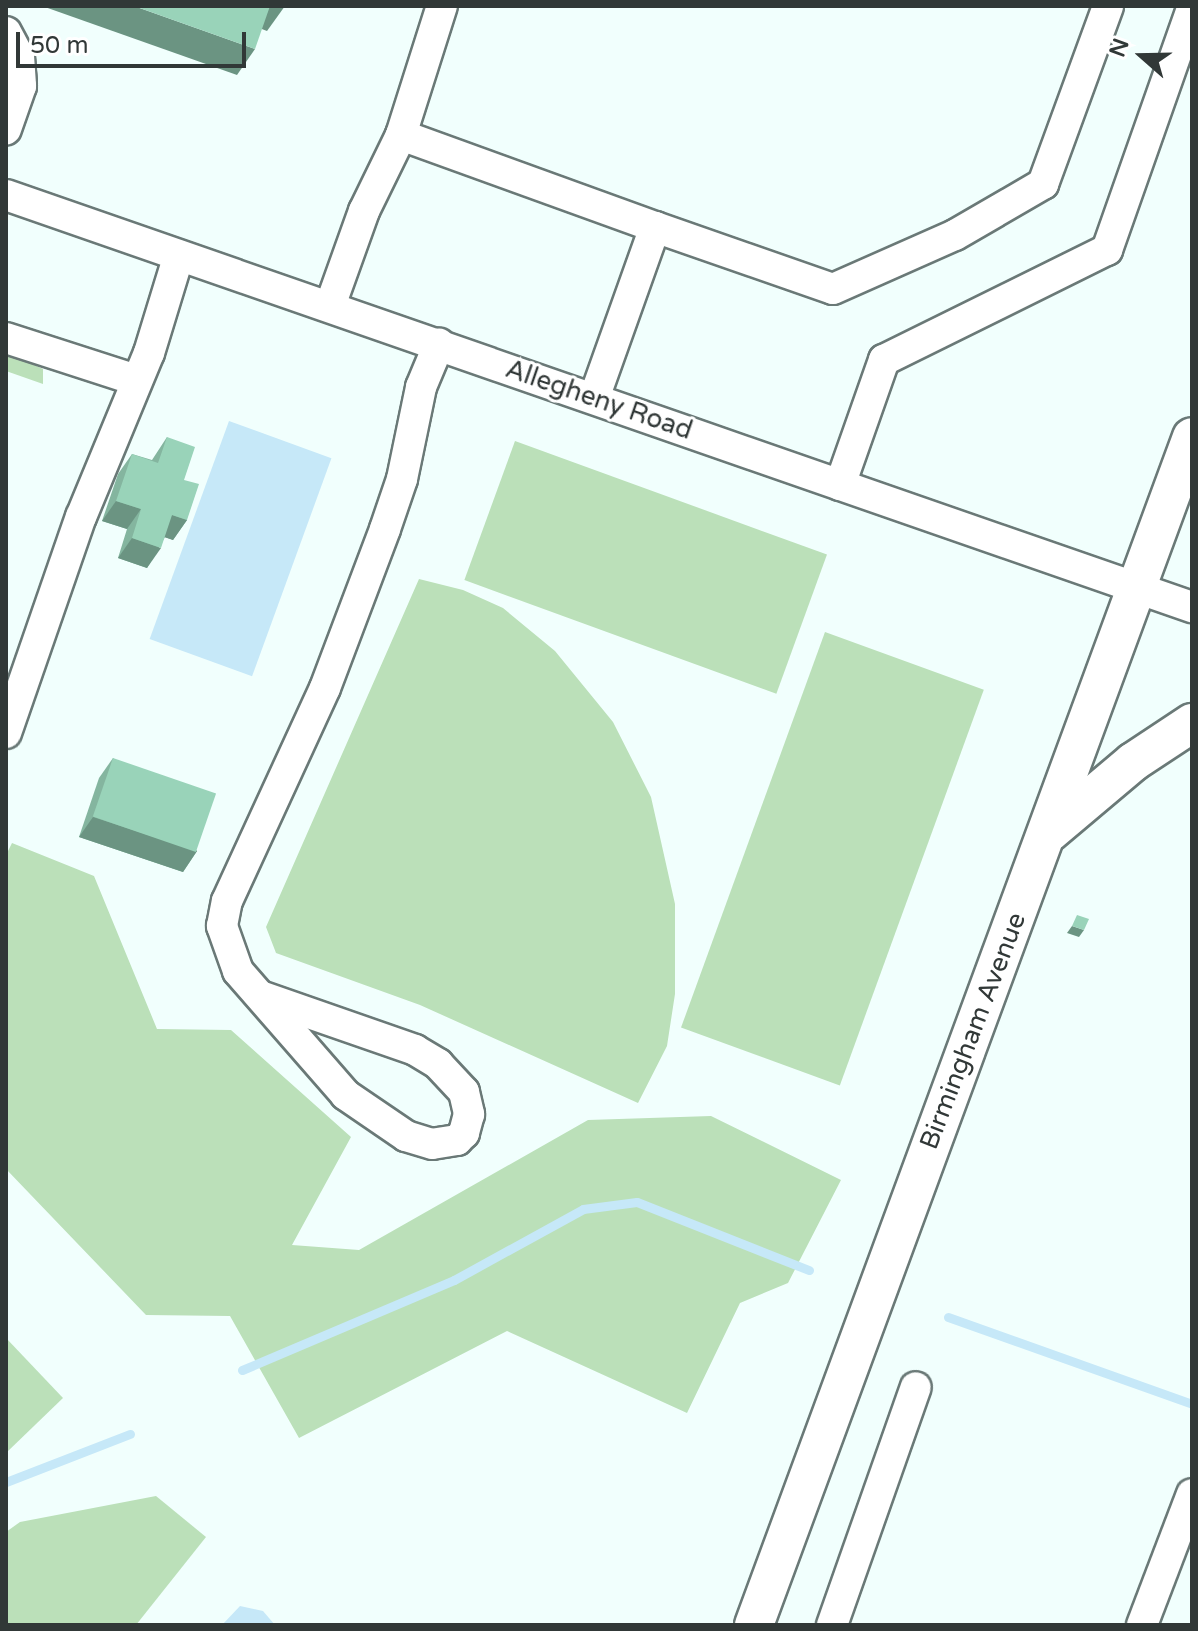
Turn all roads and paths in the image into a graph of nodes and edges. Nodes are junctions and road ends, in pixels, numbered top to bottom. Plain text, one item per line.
1 (442, 6) edge
2 (1108, 6) edge
3 (1192, 8) edge
4 (6, 32) edge
5 (6, 129) edge
6 (401, 135) junction
7 (6, 195) edge
8 (655, 227) junction
9 (179, 255) junction
10 (330, 306) junction
11 (6, 338) edge
12 (439, 344) junction
13 (136, 380) junction
14 (594, 398) junction
15 (1192, 437) edge
16 (840, 485) junction
17 (1139, 590) junction
18 (1192, 607) edge
19 (1192, 723) edge
20 (6, 733) edge
21 (1047, 833) junction
22 (263, 997) junction
23 (916, 1387) dead end
24 (1192, 1494) edge
25 (754, 1625) edge
26 (832, 1625) edge
27 (1142, 1625) edge

1 - 6 street
2 - 8 street
3 - 16 street
4 - 5 street
6 - 8 street
6 - 10 street
7 - 9 street, Allegheny Road
8 - 14 street
9 - 10 street, Allegheny Road
9 - 13 street
10 - 12 street, Allegheny Road
11 - 13 street
12 - 14 street, Allegheny Road
12 - 22 street
13 - 20 street
14 - 16 street, Allegheny Road
15 - 17 main road, Birmingham Avenue
16 - 17 street, Allegheny Road
17 - 18 street, Allegheny Road
17 - 21 main road, Birmingham Avenue
19 - 21 main road
21 - 25 main road, Birmingham Avenue
22 - 22 street
23 - 26 street
24 - 27 street

